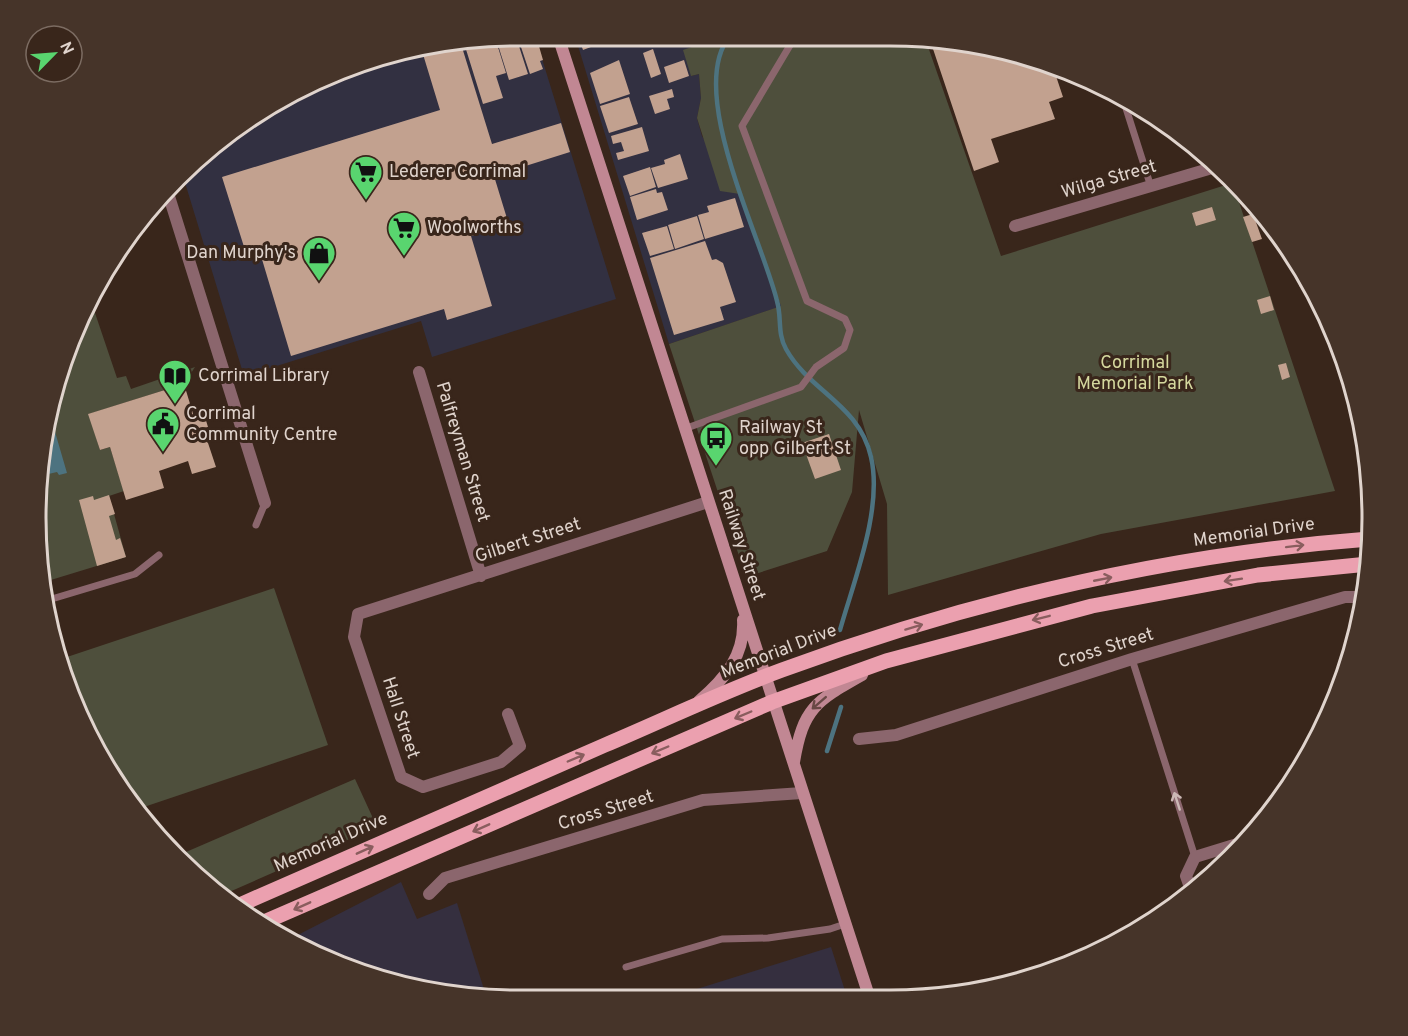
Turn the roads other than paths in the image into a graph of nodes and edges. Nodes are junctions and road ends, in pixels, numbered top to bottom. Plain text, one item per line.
1 (561, 46) edge
2 (790, 46) edge
3 (1127, 110) edge
4 (1207, 170) edge
5 (1151, 187) junction
6 (170, 200) edge
7 (1015, 226) dead end
8 (419, 372) dead end
9 (684, 429) junction
10 (708, 502) junction
11 (265, 503) joint
12 (256, 525) dead end
13 (1360, 540) edge
14 (159, 555) dead end
15 (1358, 565) edge
16 (481, 576) junction
17 (1354, 597) edge
18 (54, 598) edge
19 (742, 608) junction
20 (358, 614) joint
21 (1132, 659) junction
22 (886, 662) junction
23 (764, 677) junction
24 (772, 702) junction
25 (686, 711) junction
26 (508, 714) dead end
27 (859, 739) dead end
28 (794, 766) junction
29 (802, 793) junction
30 (1227, 847) edge
31 (1195, 856) junction
32 (1188, 883) edge
33 (429, 894) dead end
34 (245, 902) edge
35 (271, 919) edge
36 (846, 924) junction
37 (626, 967) dead end
38 (867, 990) edge

1 - 9 main road, Railway Street
2 - 9 lane
3 - 5 lane
4 - 5 street, Wilga Street
5 - 7 street, Wilga Street
6 - 11 street
8 - 16 street, Palfreyman Street
9 - 10 main road, Railway Street
10 - 16 street, Gilbert Street
10 - 19 main road, Railway Street
11 - 12 lane
23 -> 13 main road, Memorial Drive
14 - 18 lane
15 -> 22 main road
16 - 20 street, Gilbert Street
17 - 21 street, Cross Street
19 - 23 main road, Railway Street
19 - 25 main road
20 - 26 street, Hall Street
21 - 27 street, Cross Street
31 -> 21 lane
22 - 24 main road
22 -> 28 main road
23 - 24 main road, Railway Street
23 - 25 main road, Memorial Drive
24 - 28 main road, Railway Street
24 -> 35 main road
34 -> 25 main road, Memorial Drive
28 - 29 main road, Railway Street
29 - 33 street, Cross Street
29 - 36 main road, Railway Street
30 - 31 street
31 - 32 street
36 - 37 lane
36 - 38 main road, Railway Street

